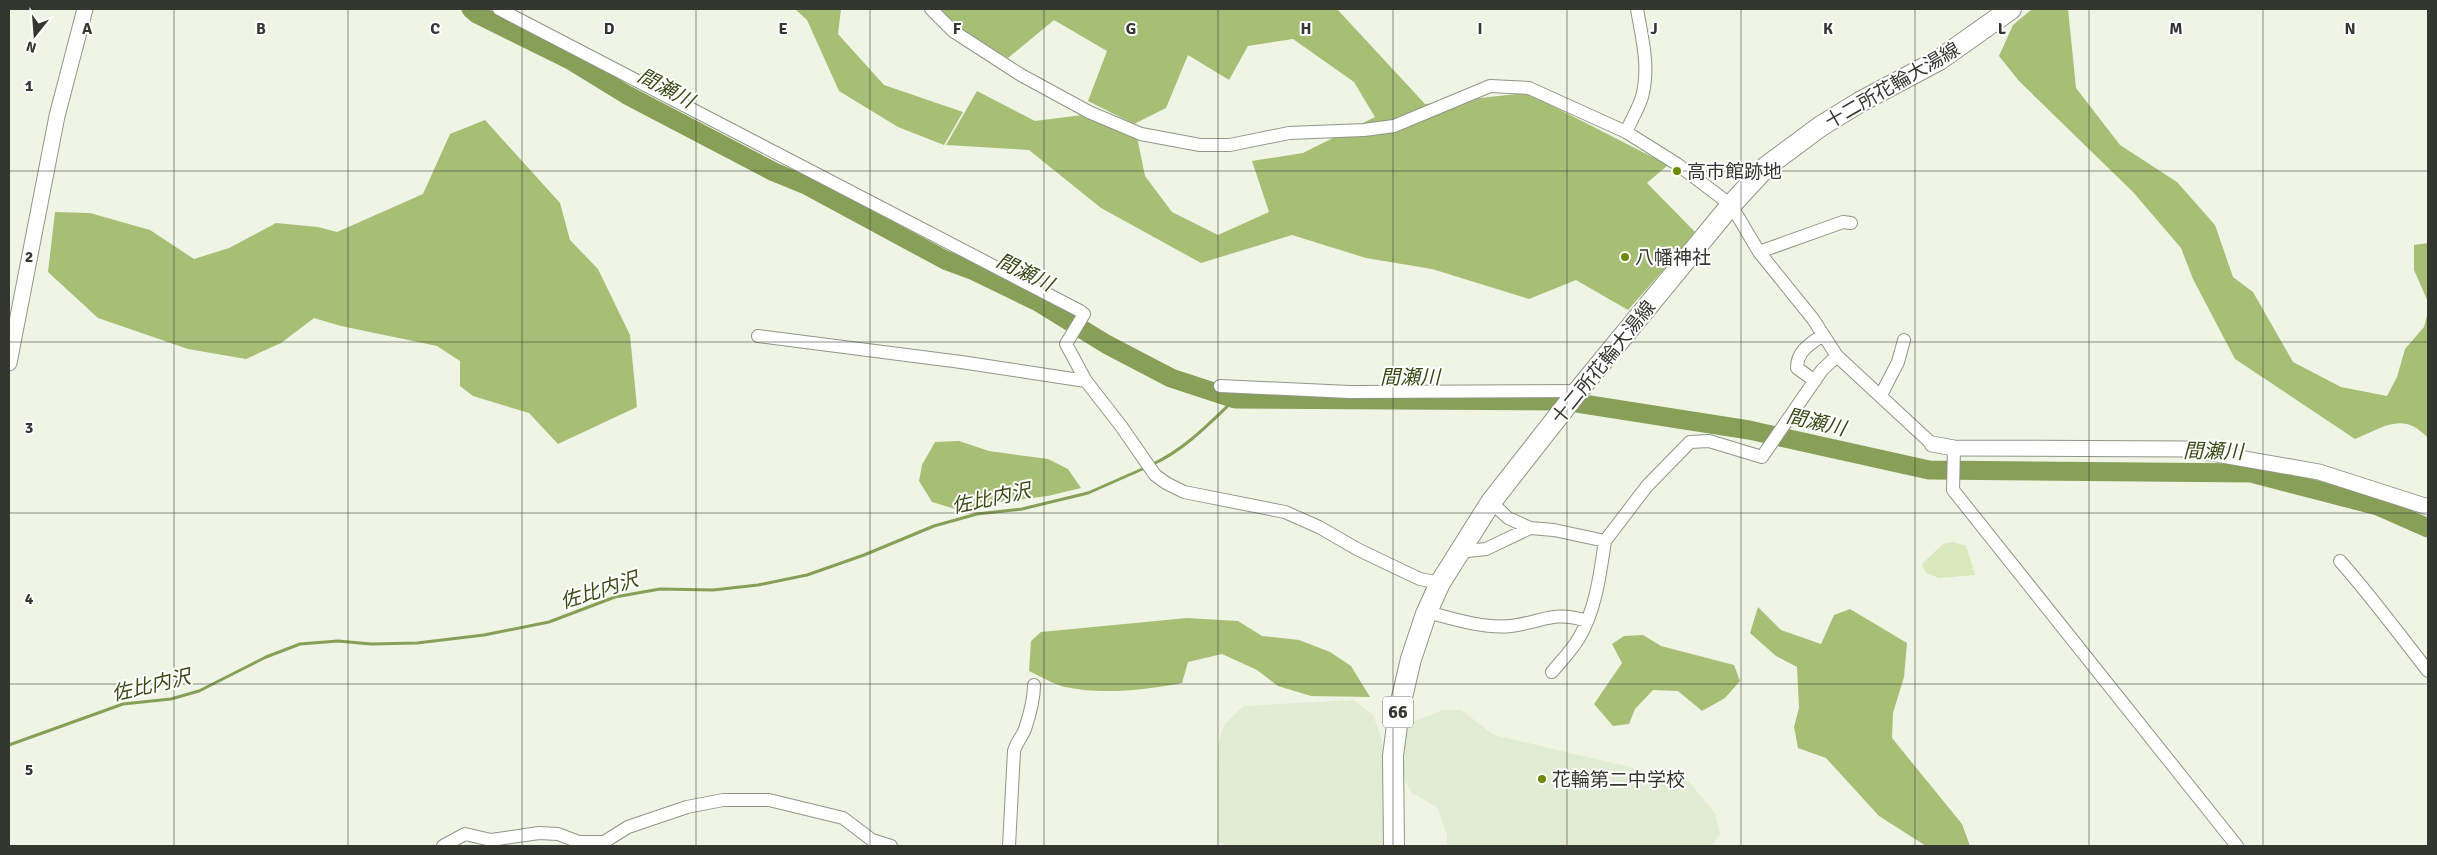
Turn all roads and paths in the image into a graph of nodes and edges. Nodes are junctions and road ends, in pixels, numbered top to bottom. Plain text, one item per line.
1 (85, 9) edge
2 (499, 9) edge
3 (931, 9) edge
4 (1637, 9) edge
5 (2011, 9) edge
6 (1626, 132) junction
7 (1731, 205) junction
8 (1851, 223) dead end
9 (1759, 252) junction
10 (1823, 335) junction
11 (758, 336) dead end
12 (1904, 340) dead end
13 (1837, 356) junction
14 (9, 363) edge
15 (1086, 381) junction
16 (1815, 381) junction
17 (1220, 386) dead end
18 (1576, 393) junction
19 (1881, 395) junction
20 (1932, 444) joint
21 (1954, 452) junction
22 (1491, 502) junction
23 (2428, 507) edge
24 (1530, 528) junction
25 (1605, 541) junction
26 (1458, 552) junction
27 (2340, 560) dead end
28 (1440, 583) junction
29 (1428, 612) junction
30 (1587, 622) junction
31 (2428, 671) edge
32 (1552, 672) dead end
33 (1034, 685) dead end
34 (443, 846) edge
35 (891, 846) edge
36 (1009, 846) edge
37 (1394, 846) edge
38 (2237, 846) edge

1 - 14 street
2 - 15 street
3 - 6 street
4 - 6 street
5 - 7 main road, 十二所花輪大湯線 / 66
6 - 7 street
7 - 9 street
7 - 18 main road, 十二所花輪大湯線 / 66
8 - 9 street
9 - 10 street
10 - 13 street
10 - 16 street
11 - 15 street
12 - 19 street
13 - 16 street
13 - 19 street
15 - 28 street
16 - 25 street
17 - 18 street
18 - 22 main road, 十二所花輪大湯線 / 66
19 - 20 street
20 - 21 street
21 - 23 street
21 - 38 street
22 - 24 street
22 - 26 main road, 十二所花輪大湯線 / 66
24 - 25 street
24 - 26 street
25 - 30 street
26 - 28 main road, 十二所花輪大湯線 / 66
27 - 31 street
28 - 29 main road, 十二所花輪大湯線 / 66
29 - 30 street
29 - 37 main road, 十二所花輪大湯線 / 66
30 - 32 street
33 - 36 street
34 - 35 street

